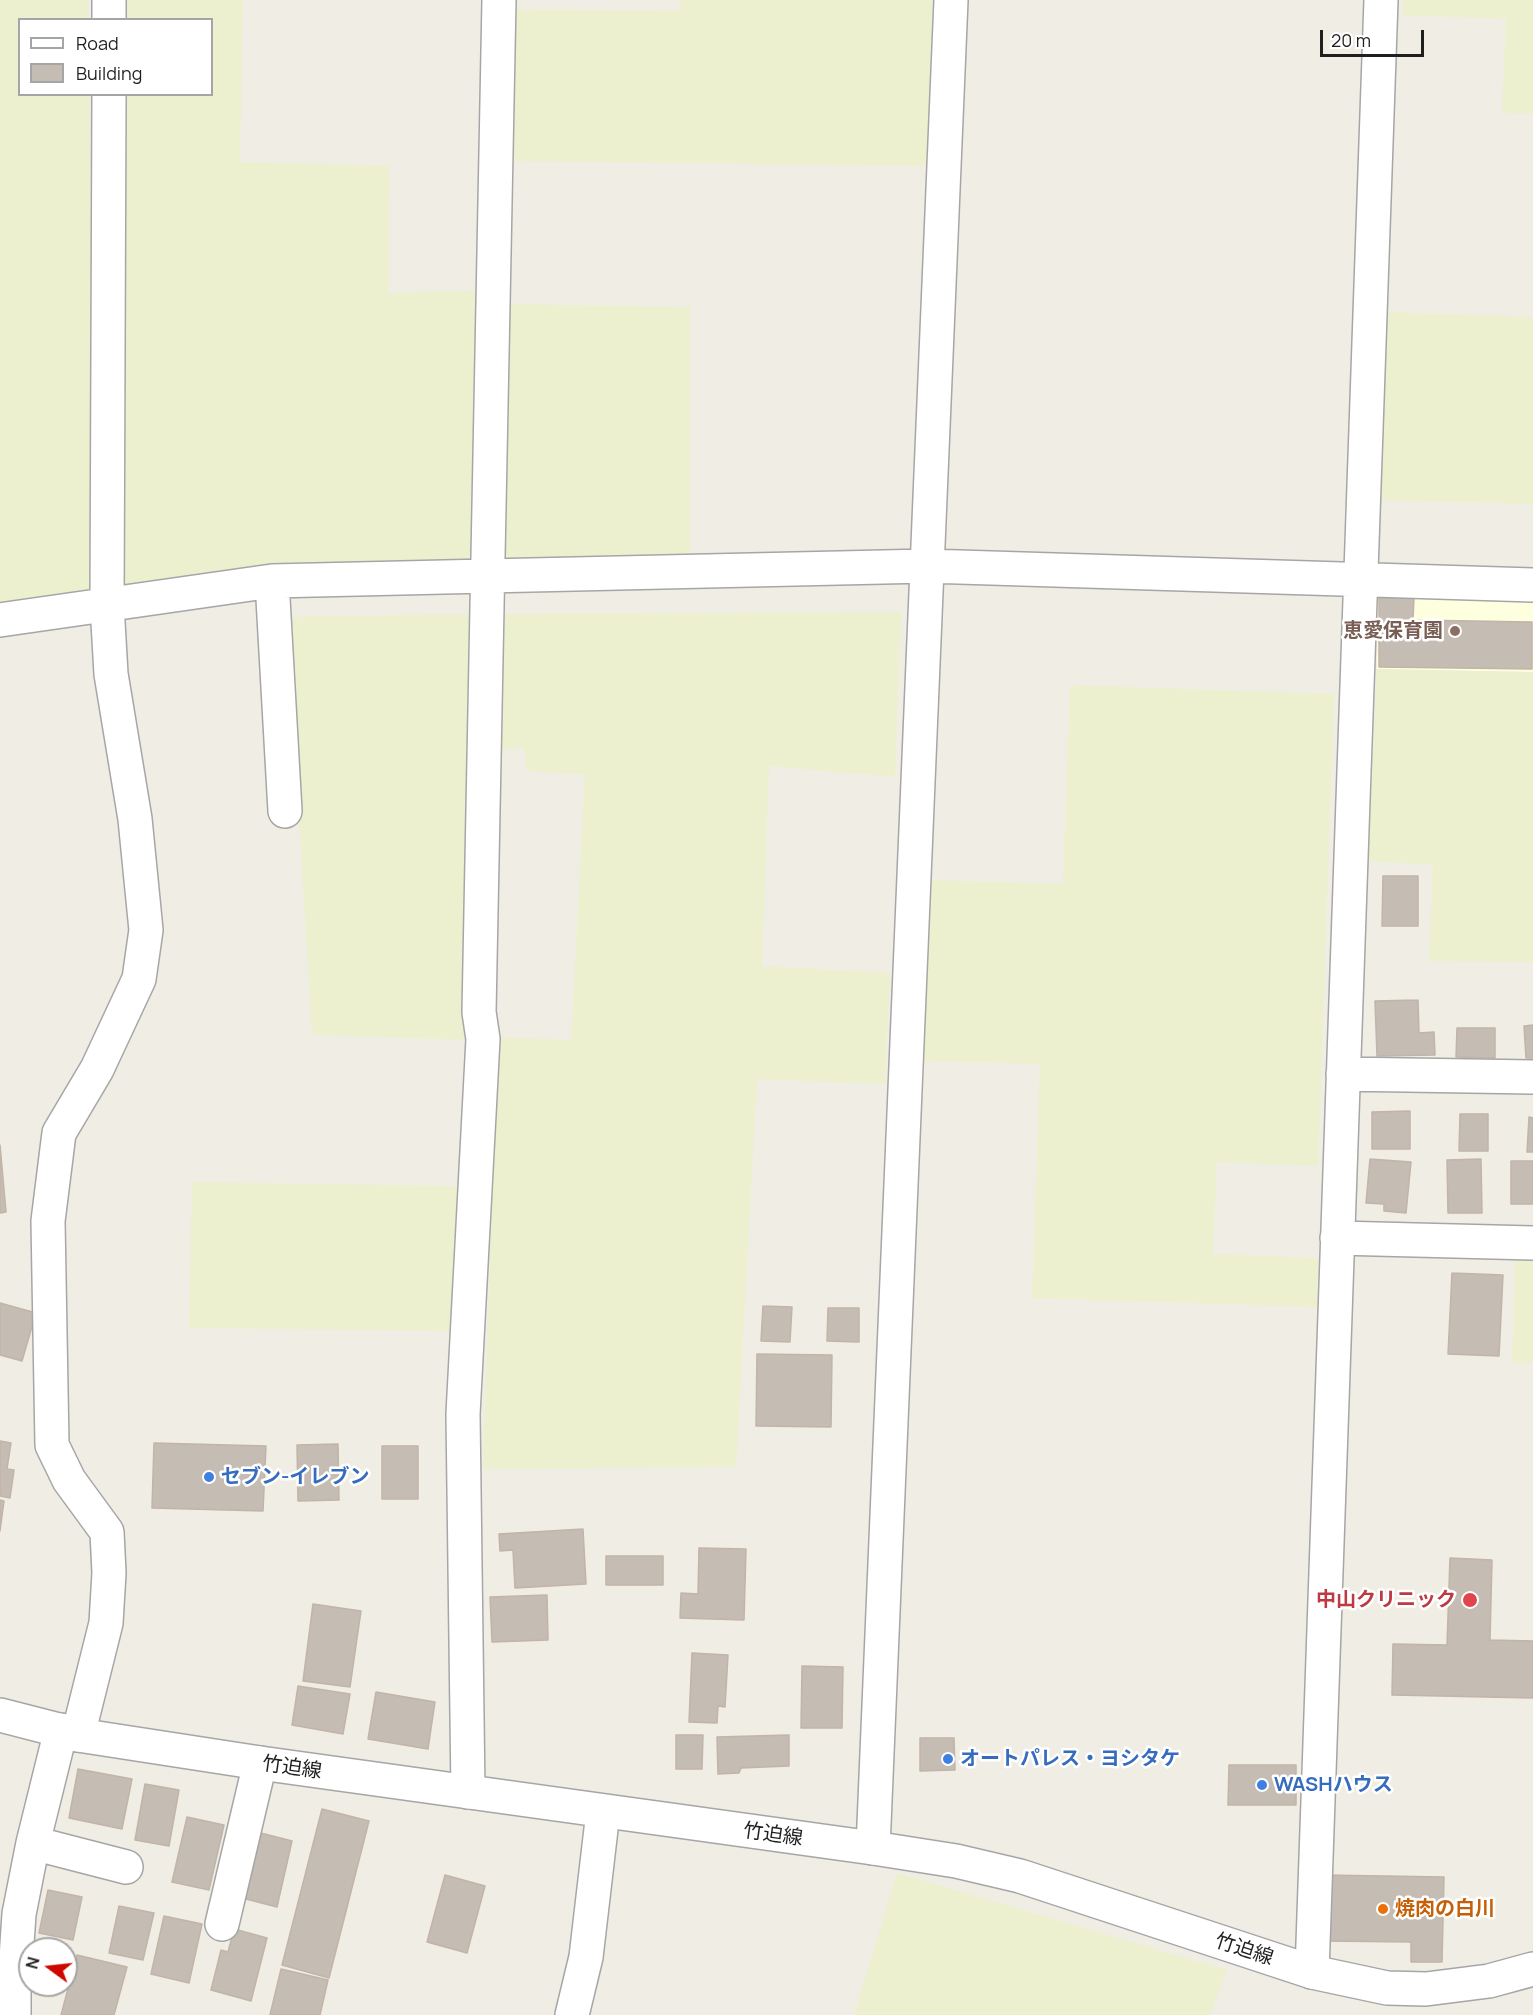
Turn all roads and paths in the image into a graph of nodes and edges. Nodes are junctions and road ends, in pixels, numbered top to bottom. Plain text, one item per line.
1 (109, 0) edge
2 (499, 0) edge
3 (951, 0) edge
4 (1381, 0) edge
5 (109, 18) edge
6 (109, 96) edge
7 (927, 566) junction
8 (487, 576) junction
9 (1360, 579) junction
10 (272, 581) junction
11 (1533, 585) edge
12 (107, 605) junction
13 (0, 620) edge
14 (285, 811) dead end
15 (1343, 1074) junction
16 (1533, 1077) edge
17 (1337, 1238) junction
18 (1533, 1243) edge
19 (0, 1715) edge
20 (70, 1733) junction
21 (260, 1763) junction
22 (468, 1792) junction
23 (603, 1812) junction
24 (33, 1843) junction
25 (873, 1848) junction
26 (126, 1867) dead end
27 (222, 1924) dead end
28 (1533, 1969) edge
29 (1312, 1972) junction
30 (14, 2015) edge
31 (572, 2015) edge

1 - 5 street
2 - 8 street
3 - 7 street
4 - 9 street
6 - 12 street
7 - 8 street
7 - 9 street
7 - 25 street
8 - 10 street
8 - 22 street
9 - 11 street
9 - 15 street
10 - 12 street
10 - 14 street
12 - 13 street
12 - 20 street
15 - 16 street
15 - 17 street
17 - 18 street
17 - 29 street
19 - 20 street, 竹迫線
20 - 21 street, 竹迫線
20 - 24 street
21 - 22 street, 竹迫線
21 - 27 street
22 - 23 street, 竹迫線
23 - 25 street, 竹迫線
23 - 31 street
24 - 26 street
24 - 30 street
25 - 29 street, 竹迫線
28 - 29 street, 竹迫線

